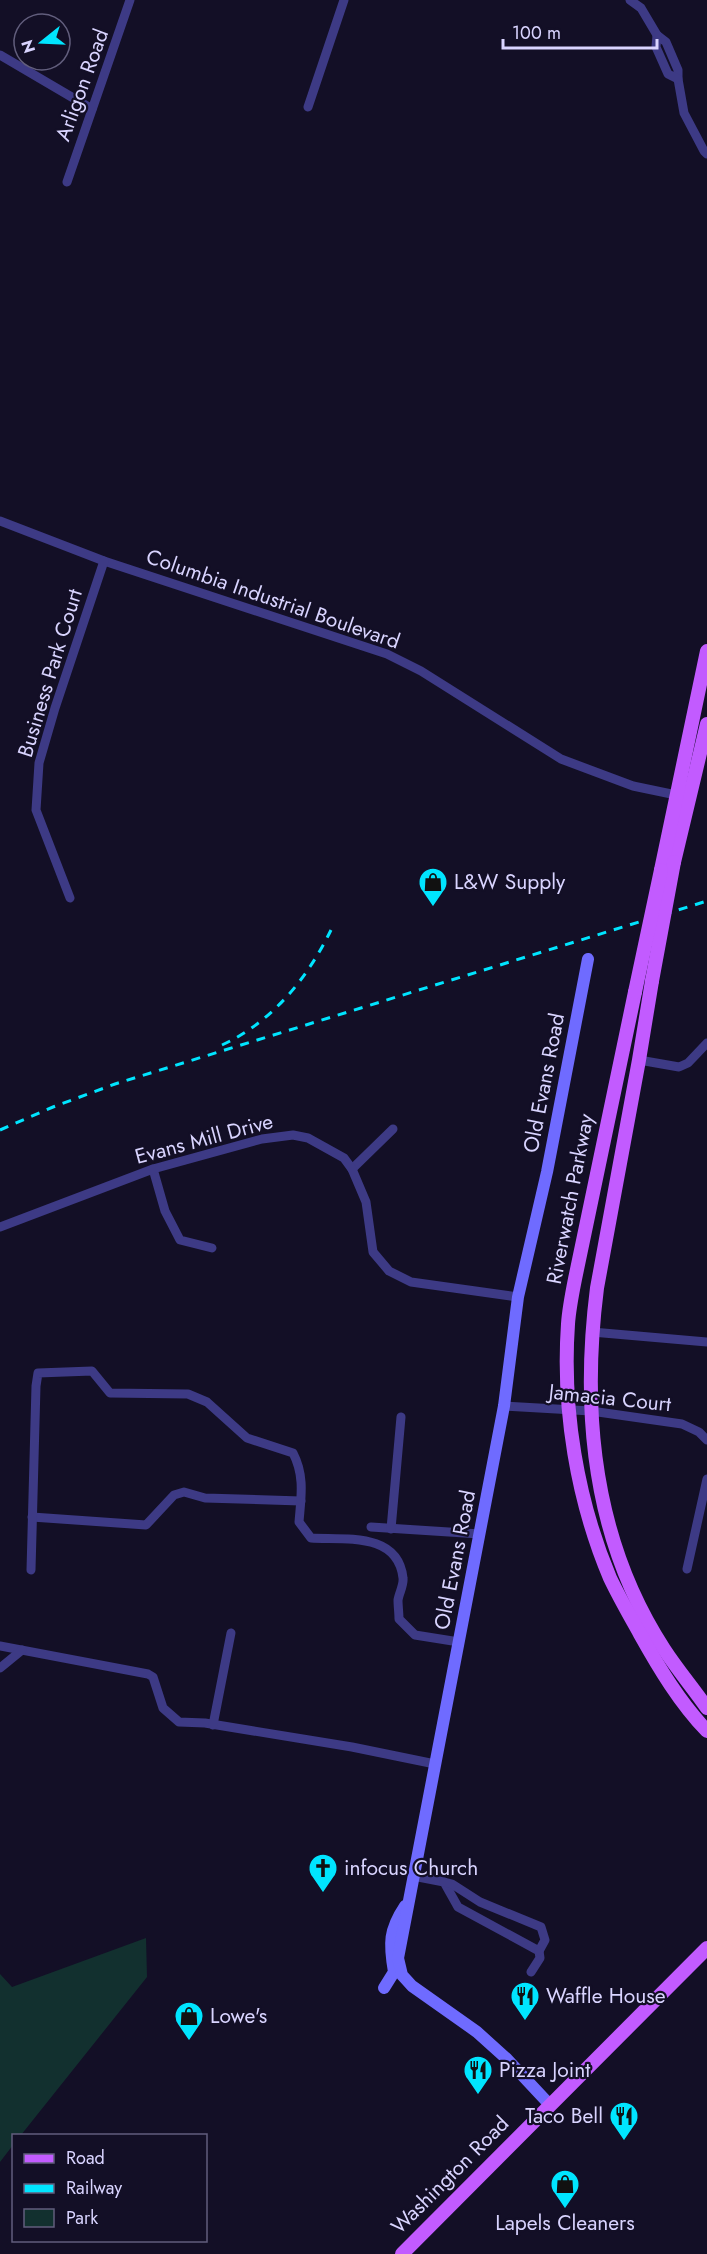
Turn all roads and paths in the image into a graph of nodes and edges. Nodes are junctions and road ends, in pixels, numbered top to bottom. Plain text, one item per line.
1 (130, 0) edge
2 (344, 0) edge
3 (630, 0) edge
4 (0, 55) edge
5 (308, 107) dead end
6 (92, 109) junction
7 (707, 154) edge
8 (67, 182) dead end
9 (0, 521) edge
10 (104, 561) junction
11 (707, 651) edge
12 (707, 724) edge
13 (683, 797) junction
14 (70, 898) dead end
15 (588, 959) dead end
16 (707, 1043) edge
17 (639, 1060) junction
18 (393, 1129) dead end
19 (153, 1169) junction
20 (351, 1169) junction
21 (0, 1227) edge
22 (212, 1248) dead end
23 (518, 1297) junction
24 (592, 1332) junction
25 (707, 1342) edge
26 (504, 1406) junction
27 (569, 1410) junction
28 (591, 1411) junction
29 (401, 1417) dead end
30 (707, 1440) edge
31 (707, 1479) edge
32 (301, 1501) junction
33 (32, 1516) junction
34 (371, 1527) dead end
35 (391, 1529) junction
36 (480, 1534) junction
37 (687, 1569) dead end
38 (31, 1570) dead end
39 (231, 1633) dead end
40 (459, 1642) junction
41 (0, 1646) edge
42 (22, 1650) junction
43 (0, 1668) edge
44 (707, 1708) edge
45 (213, 1725) junction
46 (707, 1731) edge
47 (435, 1764) junction
48 (413, 1876) junction
49 (444, 1882) junction
50 (408, 1903) junction
51 (707, 1948) edge
52 (538, 1951) junction
53 (531, 1972) dead end
54 (384, 1988) dead end
55 (550, 2105) junction
56 (402, 2254) edge

1 - 6 street, Arligon Road
2 - 5 street
3 - 7 street
4 - 6 street
6 - 8 street, Arligon Road
9 - 10 street, Columbia Industrial Boulevard
10 - 13 street, Columbia Industrial Boulevard
10 - 14 street, Business Park Court
11 - 13 main road, Riverwatch Parkway
12 - 13 main road, Riverwatch Parkway
13 - 17 main road, Riverwatch Parkway, bridge
13 - 27 main road, Riverwatch Parkway, bridge
15 - 23 street, Old Evans Road
16 - 17 street
17 - 24 main road, Riverwatch Parkway
18 - 20 street
19 - 20 street, Evans Mill Drive
19 - 21 street, Evans Mill Drive
19 - 22 street
20 - 23 street, Evans Mill Drive
23 - 26 street, Old Evans Road
24 - 25 street
24 - 28 main road, Riverwatch Parkway
26 - 27 street, Jamacia Court
26 - 36 street, Old Evans Road
27 - 28 street, Jamacia Court
27 - 46 main road, Riverwatch Parkway
28 - 30 street, Jamacia Court
28 - 44 main road, Riverwatch Parkway
29 - 35 street
31 - 37 street
32 - 33 street
32 - 33 street
32 - 40 street
33 - 38 street
34 - 35 street
35 - 36 street
36 - 40 street, Old Evans Road
39 - 45 street
40 - 47 street, Old Evans Road
41 - 42 street
42 - 43 street
42 - 45 street
45 - 47 street
47 - 48 street, Old Evans Road
48 - 49 street
48 - 50 street, Old Evans Road
49 - 52 street
49 - 52 street
50 - 54 street
50 - 55 street, Old Evans Road
51 - 55 main road, Washington Road
52 - 53 street
55 - 56 main road, Washington Road

